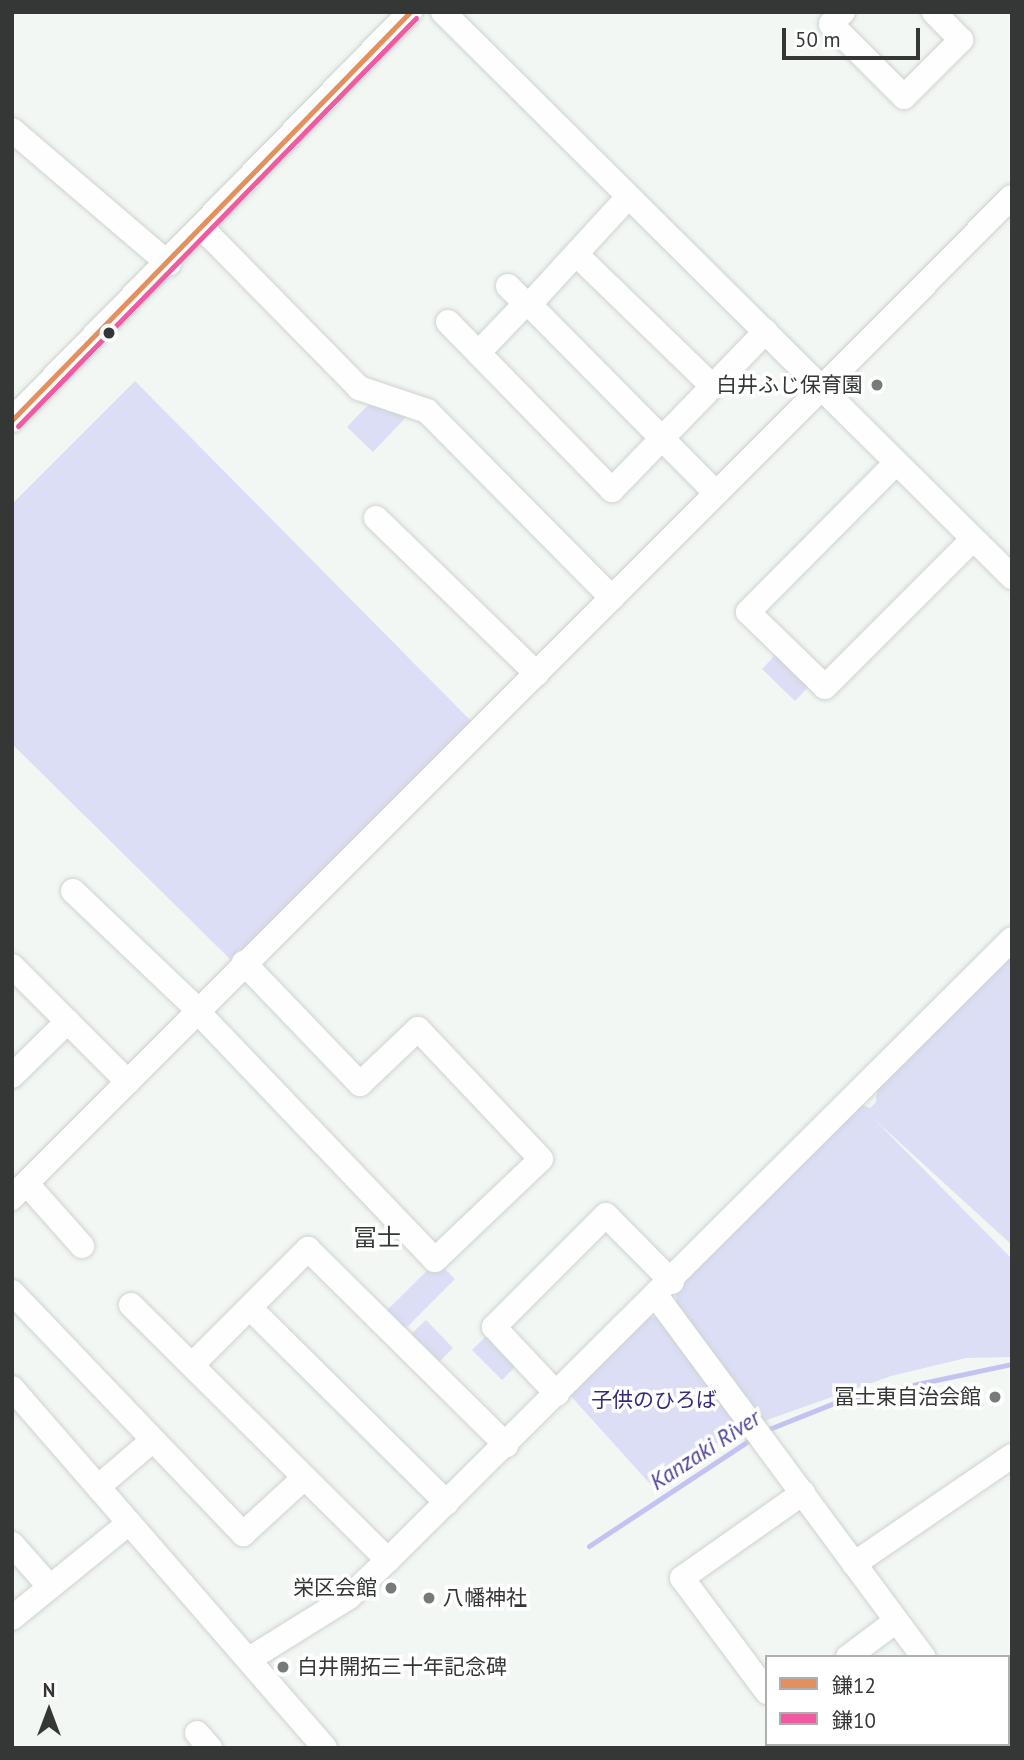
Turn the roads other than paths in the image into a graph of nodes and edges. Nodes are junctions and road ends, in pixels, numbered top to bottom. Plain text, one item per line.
1 (410, 12) edge
2 (443, 12) edge
3 (843, 12) edge
4 (934, 12) edge
5 (12, 130) edge
6 (628, 197) junction
7 (1012, 197) edge
8 (203, 229) junction
9 (577, 255) junction
10 (169, 264) junction
11 (521, 298) junction
12 (448, 322) dead end
13 (766, 331) junction
14 (479, 352) junction
15 (712, 386) junction
16 (822, 387) junction
17 (12, 420) edge
18 (663, 438) junction
19 (896, 463) junction
20 (716, 493) junction
21 (376, 518) dead end
22 (973, 540) junction
23 (1007, 565) edge
24 (612, 598) junction
25 (537, 674) junction
26 (73, 891) dead end
27 (1012, 939) edge
28 (244, 963) junction
29 (12, 966) edge
30 (198, 1010) junction
31 (68, 1021) junction
32 (12, 1076) edge
33 (128, 1082) junction
34 (20, 1191) edge
35 (82, 1246) dead end
36 (664, 1289) junction
37 (12, 1292) edge
38 (131, 1304) dead end
39 (250, 1308) junction
40 (193, 1364) junction
41 (12, 1388) edge
42 (557, 1394) junction
43 (153, 1440) junction
44 (506, 1445) junction
45 (1012, 1456) edge
46 (304, 1478) junction
47 (98, 1487) junction
48 (803, 1493) junction
49 (447, 1503) junction
50 (129, 1522) junction
51 (12, 1544) edge
52 (388, 1560) junction
53 (854, 1564) junction
54 (50, 1587) junction
55 (12, 1618) edge
56 (896, 1621) junction
57 (851, 1655) edge
58 (922, 1655) edge
59 (251, 1658) junction
60 (765, 1689) edge
61 (317, 1745) edge

1 - 8 street
2 - 6 street
3 - 4 street
5 - 10 street
6 - 9 street
6 - 13 street
7 - 16 street
8 - 10 street
8 - 24 street
9 - 11 street
9 - 15 street
10 - 17 street
11 - 14 street
11 - 18 street
12 - 14 street
13 - 15 street
13 - 16 street
14 - 18 street
15 - 18 street
16 - 19 street
16 - 20 street
18 - 20 street
19 - 22 street
19 - 22 street
20 - 24 street
21 - 25 street
22 - 23 street
24 - 25 street
25 - 28 street
26 - 30 street
27 - 36 street
28 - 30 street
28 - 30 street
29 - 31 street
30 - 33 street
31 - 32 street
31 - 33 street
33 - 34 street
34 - 35 street
36 - 42 street
36 - 42 street
36 - 48 street
37 - 43 street
38 - 40 street
39 - 40 street
39 - 44 street
39 - 49 street
40 - 46 street
41 - 47 street
42 - 44 street
43 - 46 street
43 - 47 street
44 - 49 street
45 - 53 street
46 - 52 street
47 - 50 street
48 - 53 street
48 - 60 street
49 - 52 street
50 - 54 street
50 - 59 street
51 - 54 street
52 - 59 street
53 - 56 street
54 - 55 street
56 - 57 street
56 - 58 street
59 - 61 street

